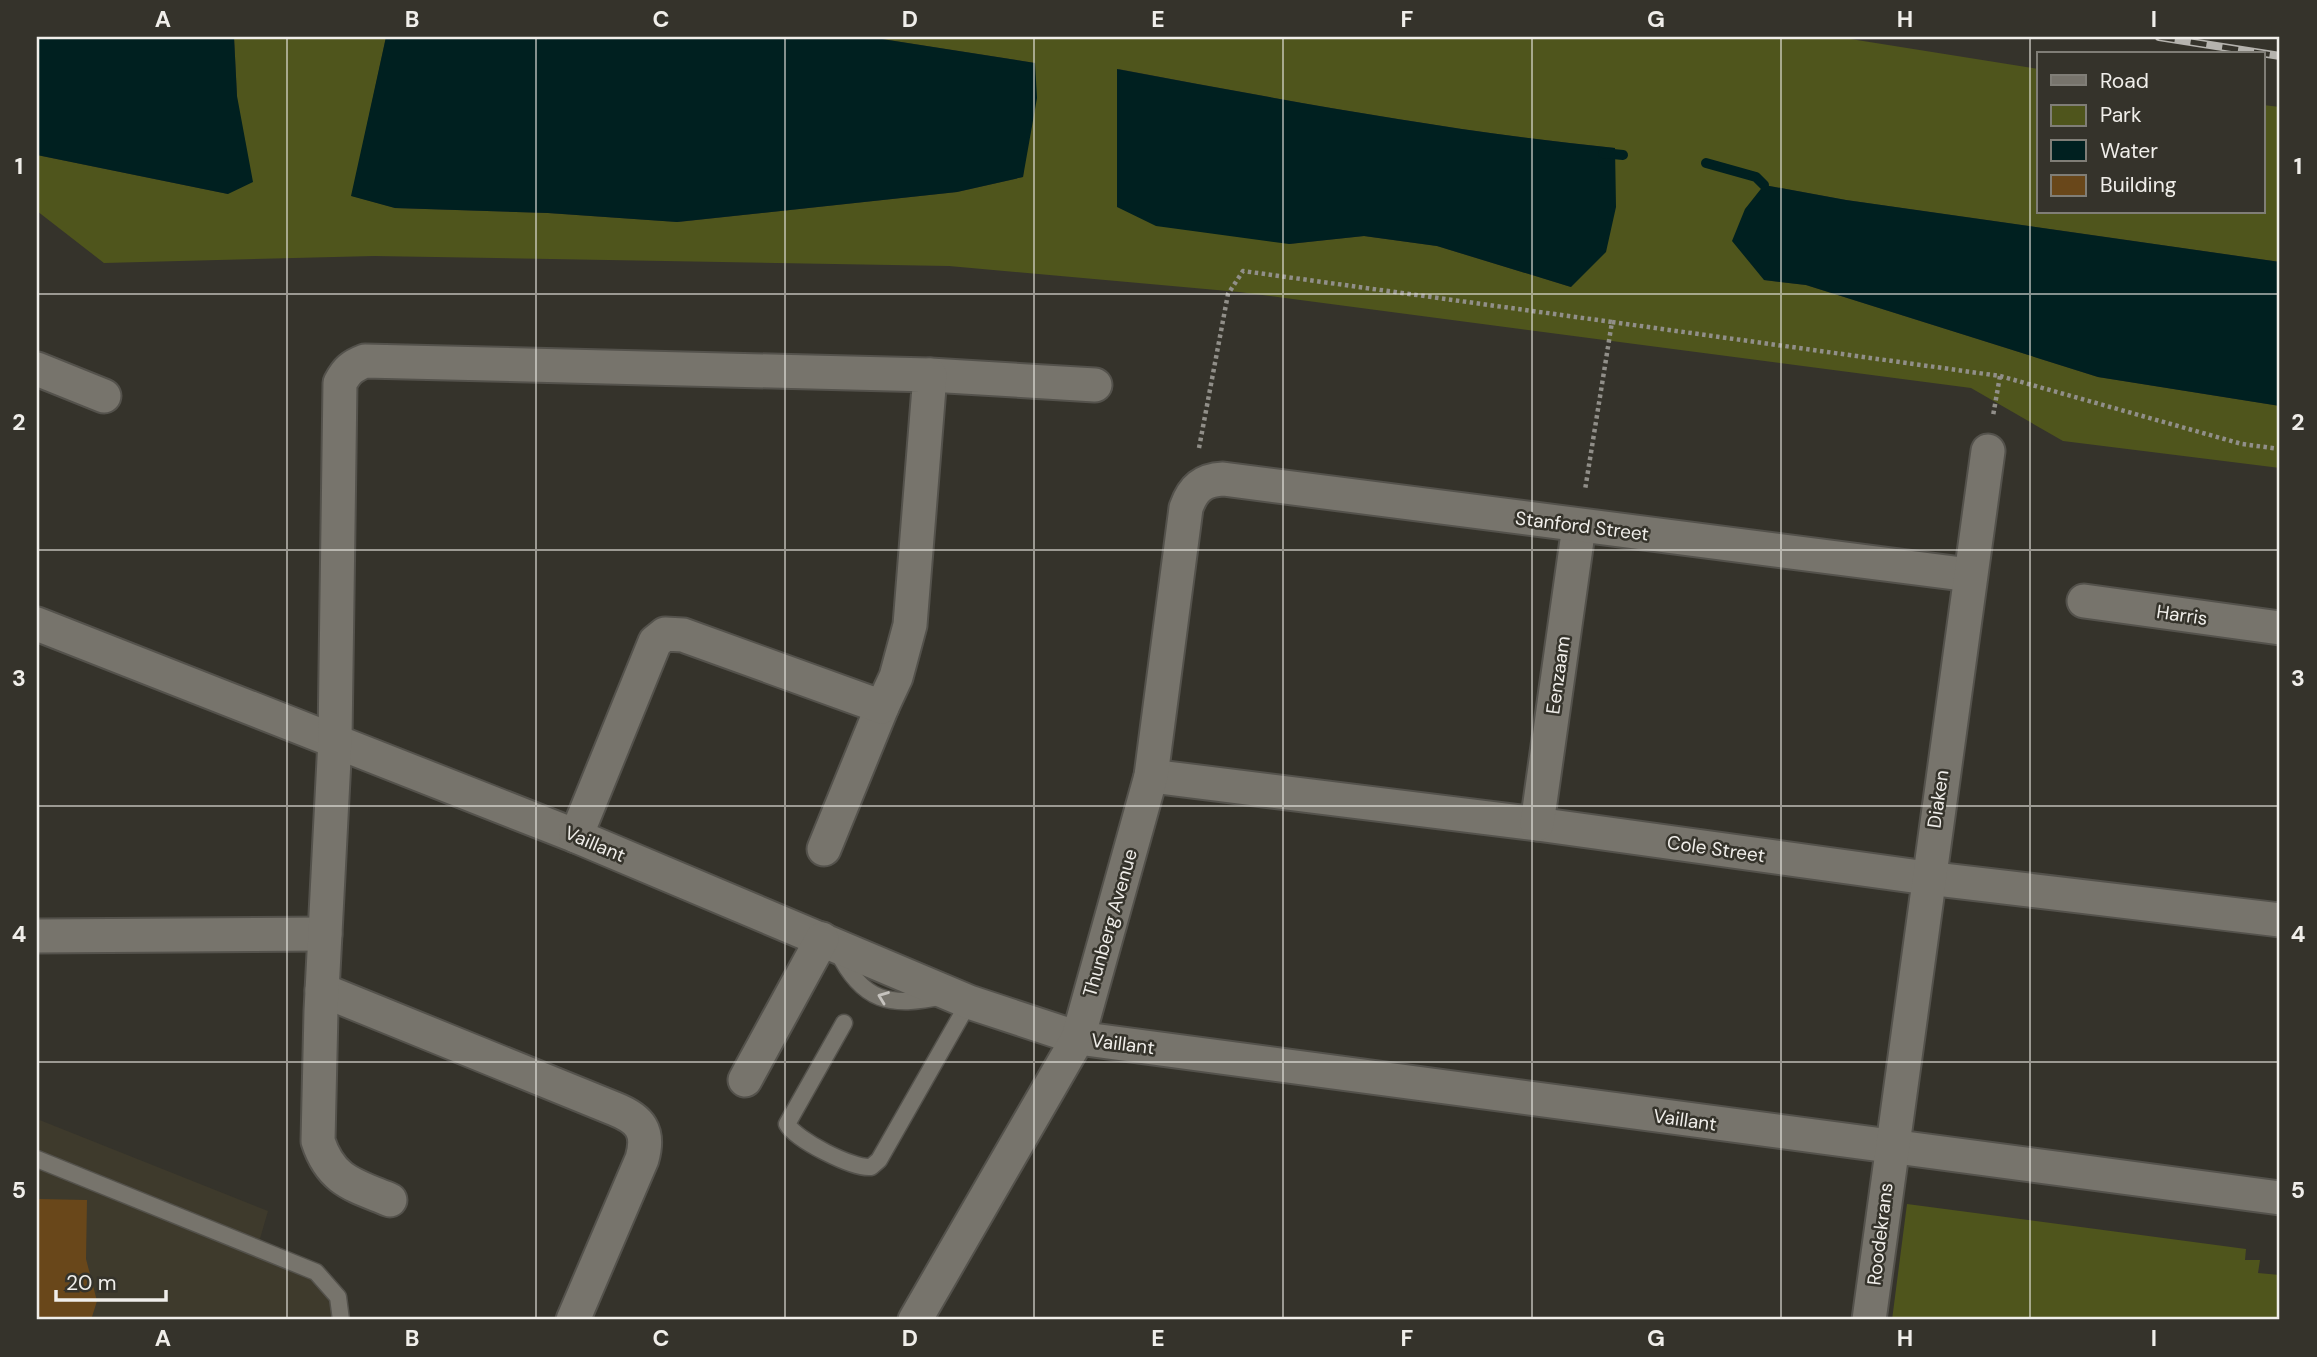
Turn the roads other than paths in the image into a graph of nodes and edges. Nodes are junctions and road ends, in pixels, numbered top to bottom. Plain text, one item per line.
1 (37, 369) edge
2 (930, 375) junction
3 (1095, 384) dead end
4 (104, 396) dead end
5 (1988, 451) road end
6 (1193, 493) joint
7 (1579, 526) junction
8 (1970, 575) junction
9 (2084, 601) dead end
10 (37, 624) edge
11 (2280, 628) edge
12 (882, 707) junction
13 (335, 740) junction
14 (1151, 776) junction
15 (1537, 824) junction
16 (576, 835) junction
17 (824, 849) dead end
18 (1927, 878) junction
19 (2280, 920) edge
20 (325, 934) junction
21 (37, 936) edge
22 (829, 942) junction
23 (322, 990) junction
24 (959, 998) junction
25 (844, 1023) dead end
26 (1078, 1038) junction
27 (745, 1080) dead end
28 (1891, 1148) junction
29 (37, 1159) edge
30 (2280, 1198) edge
31 (390, 1200) dead end
32 (341, 1320) edge
33 (573, 1320) edge
34 (915, 1320) edge
35 (1869, 1320) edge

1 - 4 street
2 - 3 street
2 - 12 street
2 - 13 street
5 - 8 street, Diaken
6 - 7 street, Stanford Street
6 - 14 street, Thunberg Avenue
7 - 8 street, Stanford Street
7 - 15 street, Eenzaam
8 - 18 street, Diaken
9 - 11 street, Harris
10 - 13 street, Vaillant
12 - 16 street
12 - 17 street
13 - 16 street, Vaillant
13 - 20 street
14 - 15 street, Cole Street
14 - 26 street, Thunberg Avenue
15 - 18 street, Cole Street
16 - 22 street, Vaillant
18 - 19 street, Cole Street
18 - 28 street, Diaken
20 - 21 street
20 - 23 street
22 - 24 street, Vaillant
22 - 27 street
23 - 31 street
23 - 33 street
24 - 25 lane
24 - 26 street, Vaillant
26 - 28 street, Vaillant
26 - 34 street, Thunberg Avenue
28 - 30 street, Vaillant
28 - 35 street, Roodekrans
29 - 32 lane

